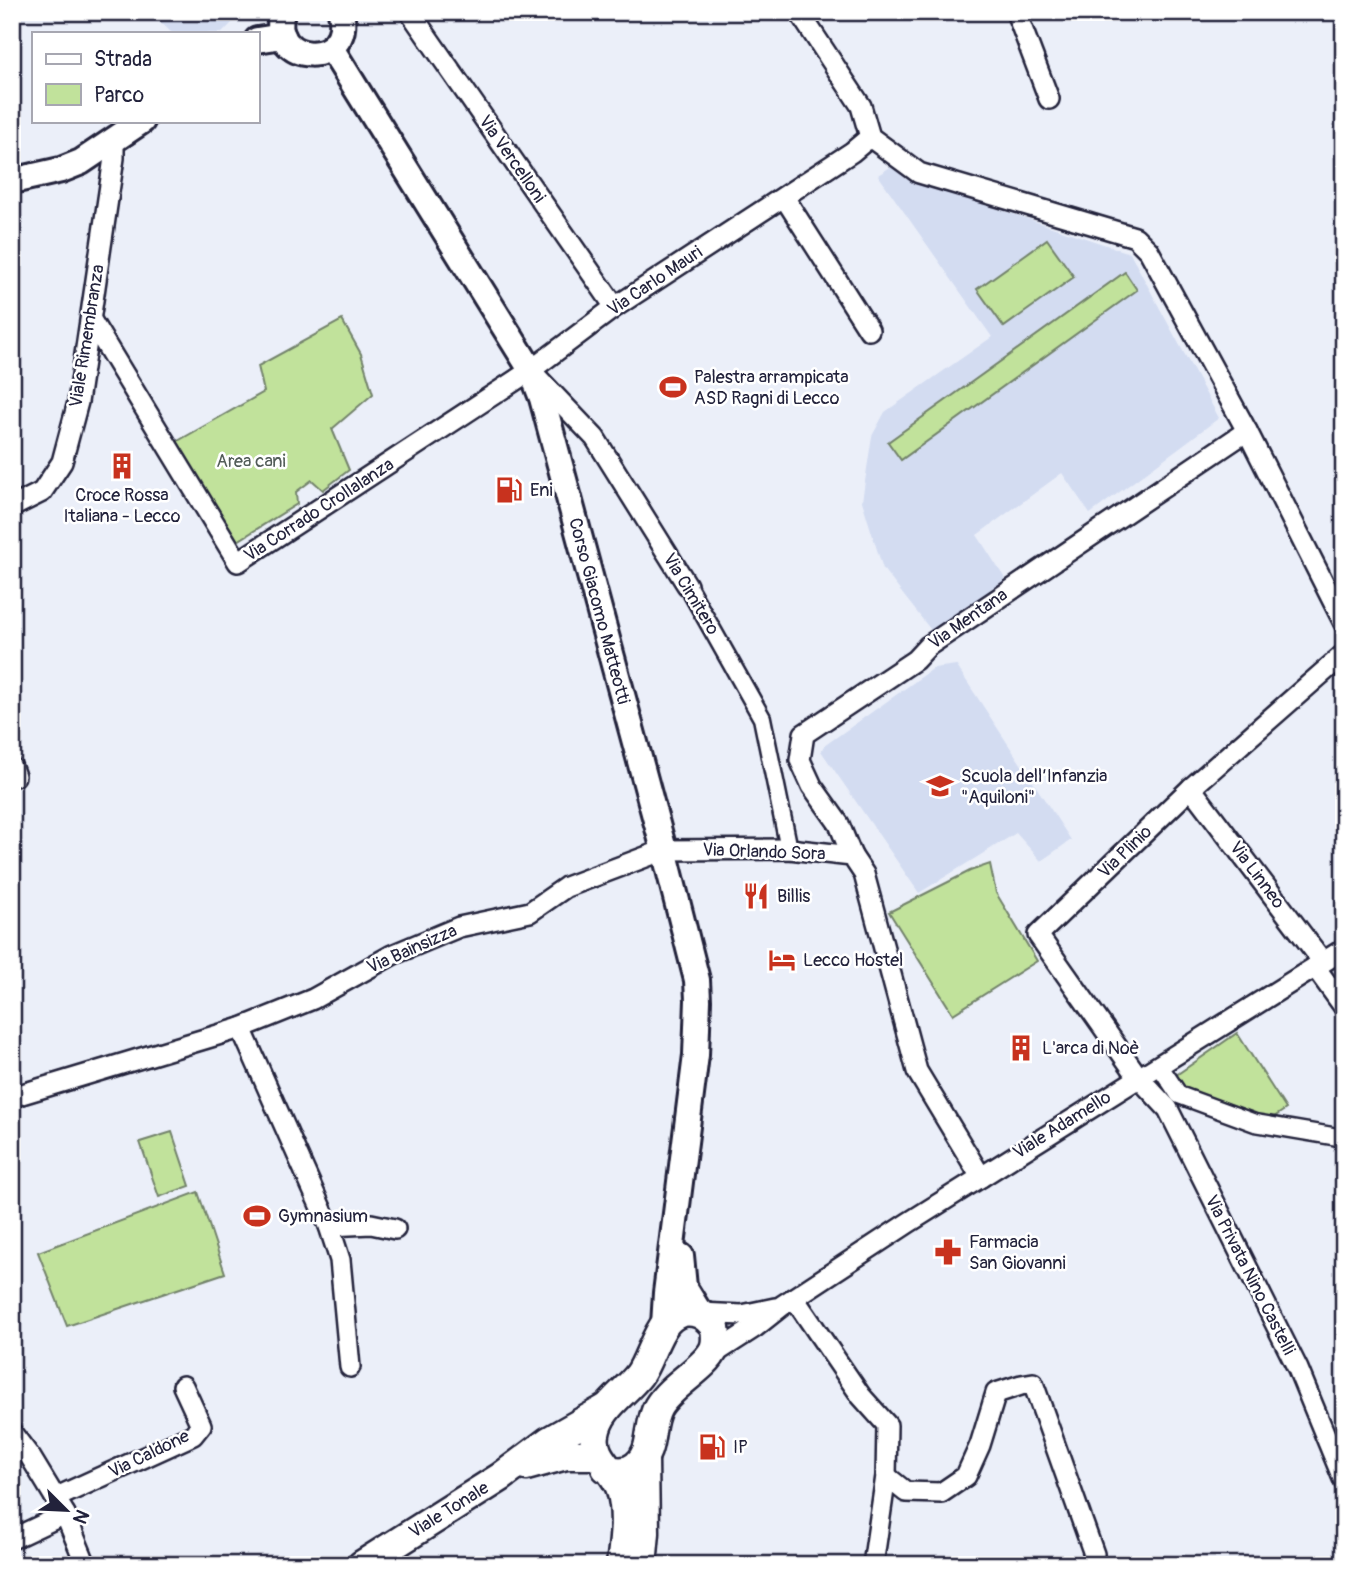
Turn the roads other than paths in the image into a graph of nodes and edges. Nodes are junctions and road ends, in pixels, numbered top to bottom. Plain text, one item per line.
1 (341, 12) edge
2 (410, 12) edge
3 (799, 12) edge
4 (1016, 12) edge
5 (282, 24) edge
6 (259, 39) edge
7 (331, 48) junction
8 (1049, 99) dead end
9 (141, 122) edge
10 (870, 137) junction
11 (114, 141) junction
12 (12, 181) edge
13 (784, 197) junction
14 (615, 307) junction
15 (91, 320) junction
16 (869, 330) dead end
17 (531, 370) junction
18 (1247, 431) junction
19 (12, 507) edge
20 (687, 585) joint
21 (1344, 623) edge
22 (1344, 654) edge
23 (1191, 788) junction
24 (789, 849) junction
25 (664, 850) junction
26 (852, 856) junction
27 (1344, 949) edge
28 (1319, 965) junction
29 (1344, 1007) edge
30 (241, 1028) junction
31 (1159, 1065) junction
32 (1139, 1078) junction
33 (12, 1097) edge
34 (1344, 1138) edge
35 (981, 1177) junction
36 (329, 1226) junction
37 (675, 1228) junction
38 (395, 1229) dead end
39 (788, 1301) junction
40 (700, 1313) junction
41 (664, 1325) junction
42 (707, 1359) junction
43 (350, 1367) dead end
44 (183, 1386) dead end
45 (607, 1408) junction
46 (12, 1433) edge
47 (644, 1458) junction
48 (602, 1462) junction
49 (886, 1476) junction
50 (501, 1477) junction
51 (1344, 1481) edge
52 (60, 1506) junction
53 (12, 1539) edge
54 (1094, 1554) dead end
55 (86, 1565) edge
56 (362, 1565) edge
57 (621, 1565) edge
58 (642, 1565) edge
59 (873, 1565) edge

1 - 7 street
2 - 14 street, Via Vercelloni
3 - 10 street
4 - 8 street
5 - 6 street
5 - 7 street
7 - 17 street, Corso Giacomo Matteotti
9 - 11 street
10 - 13 street, Via Carlo Mauri
10 - 18 street
11 - 12 street
11 - 15 street, Viale Rimembranza
13 - 14 street, Via Carlo Mauri
13 - 16 street
14 - 17 street, Via Carlo Mauri
15 - 17 street, Via Corrado Crollalanza
15 - 19 street, Viale Rimembranza
17 - 20 street, Via Cimitero
17 - 25 street, Corso Giacomo Matteotti
18 - 21 street
18 - 26 street, Via Mentana
20 - 24 street, Via Cimitero
22 - 23 street, Via Plinio
23 - 28 street, Via Linneo
23 - 32 street, Via Plinio
24 - 25 street, Via Orlando Sora
24 - 26 street, Via Orlando Sora
25 - 30 street, Via Bainsizza
25 - 37 street, Corso Giacomo Matteotti
26 - 35 street, Via Orlando Sora
27 - 28 street, Viale Adamello
28 - 29 street, Via Linneo
28 - 31 street, Viale Adamello
30 - 33 street, Via Bainsizza
30 - 36 street
31 - 32 street, Viale Adamello
31 - 34 street
32 - 35 street, Viale Adamello
32 - 51 street, Via Privata Nino Castelli
35 - 39 street, Viale Adamello
36 - 38 street
36 - 43 street
37 - 40 street, Corso Giacomo Matteotti
37 - 41 street, Corso Giacomo Matteotti
39 - 40 street, Viale Adamello
39 - 42 street, Viale Adamello
39 - 49 street
40 - 41 main road
40 - 42 main road
41 - 45 main road
42 - 47 main road
44 - 52 street, Via Caldone
45 - 48 main road
45 - 50 main road, Viale Tonale
46 - 52 street
47 - 48 main road, Viale Tonale
47 - 58 main road
48 - 50 main road, Viale Tonale
48 - 57 main road
49 - 54 street
49 - 59 street
50 - 56 main road, Viale Tonale
52 - 53 street
52 - 55 street

